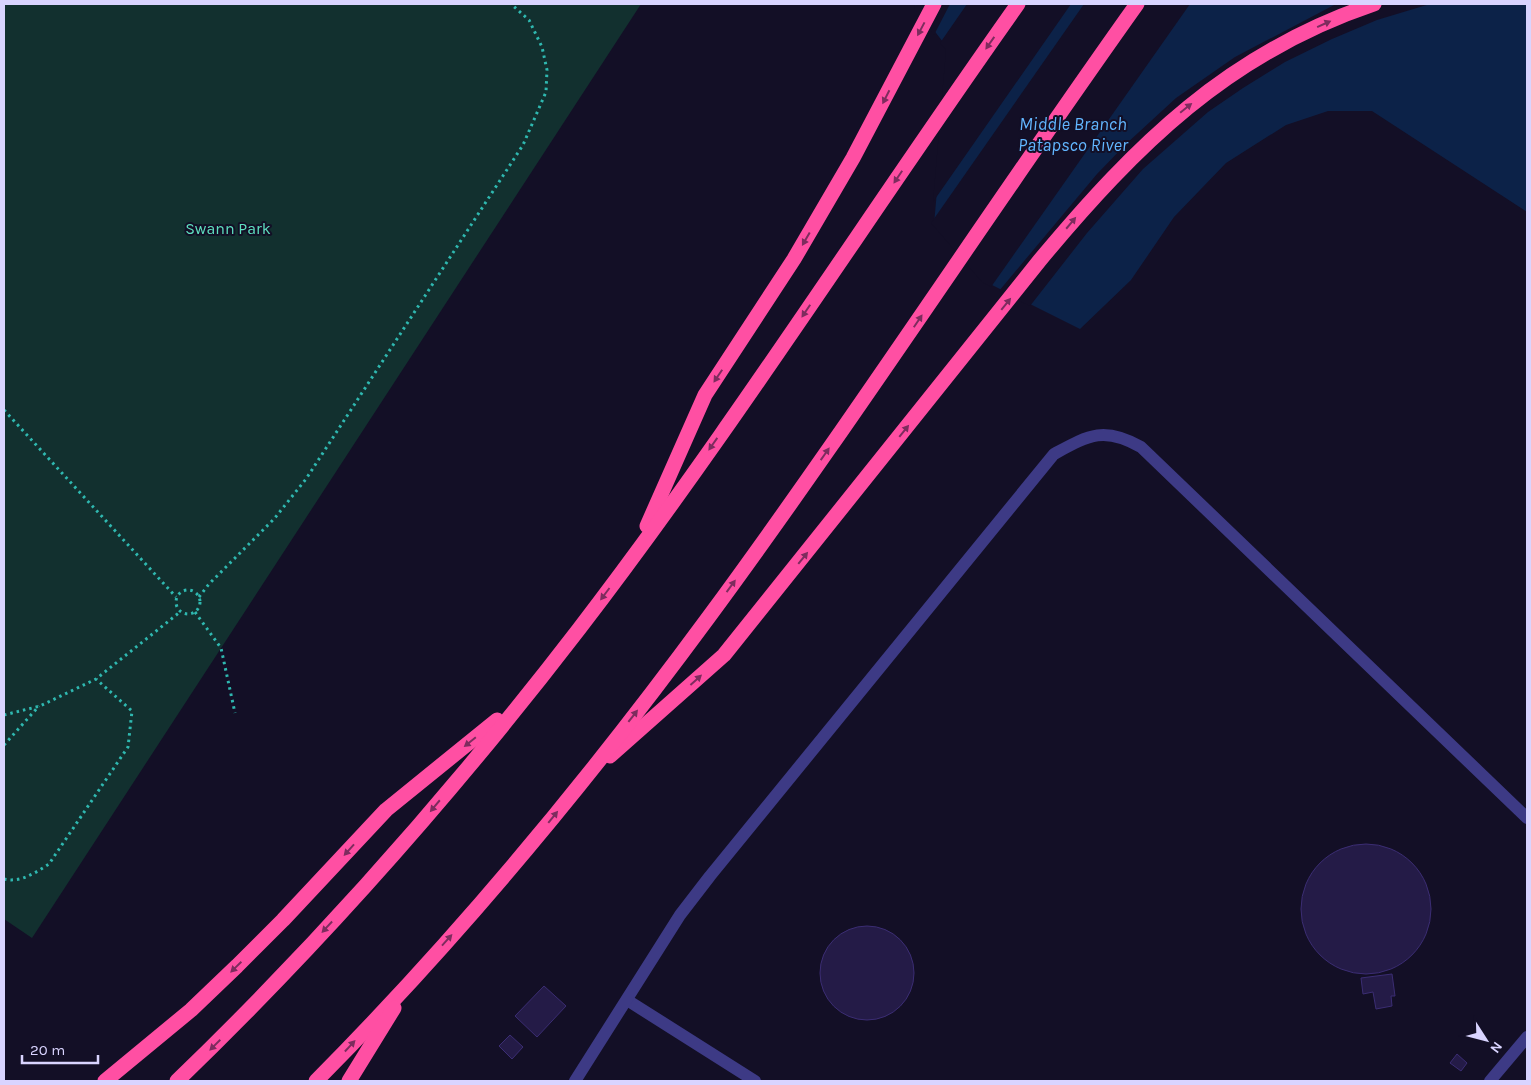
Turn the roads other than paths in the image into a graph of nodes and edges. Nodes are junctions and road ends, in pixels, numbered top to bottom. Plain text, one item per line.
1 (934, 4) edge
2 (1018, 4) edge
3 (1137, 4) edge
4 (1374, 4) edge
5 (634, 555) junction
6 (521, 700) junction
7 (581, 782) junction
8 (1527, 818) edge
9 (414, 976) junction
10 (627, 1000) junction
11 (1527, 1037) edge
12 (105, 1081) edge
13 (177, 1081) edge
14 (316, 1081) edge
15 (349, 1081) edge
16 (575, 1081) edge
17 (755, 1081) edge
18 (1490, 1081) edge

1 -> 5 highway
2 -> 5 highway
7 -> 3 highway
7 -> 4 highway
5 -> 6 highway
6 -> 12 highway
6 -> 13 highway
9 -> 7 highway
8 - 10 lane
14 -> 9 highway
9 - 15 highway
10 - 16 lane
10 - 17 lane
11 - 18 lane

